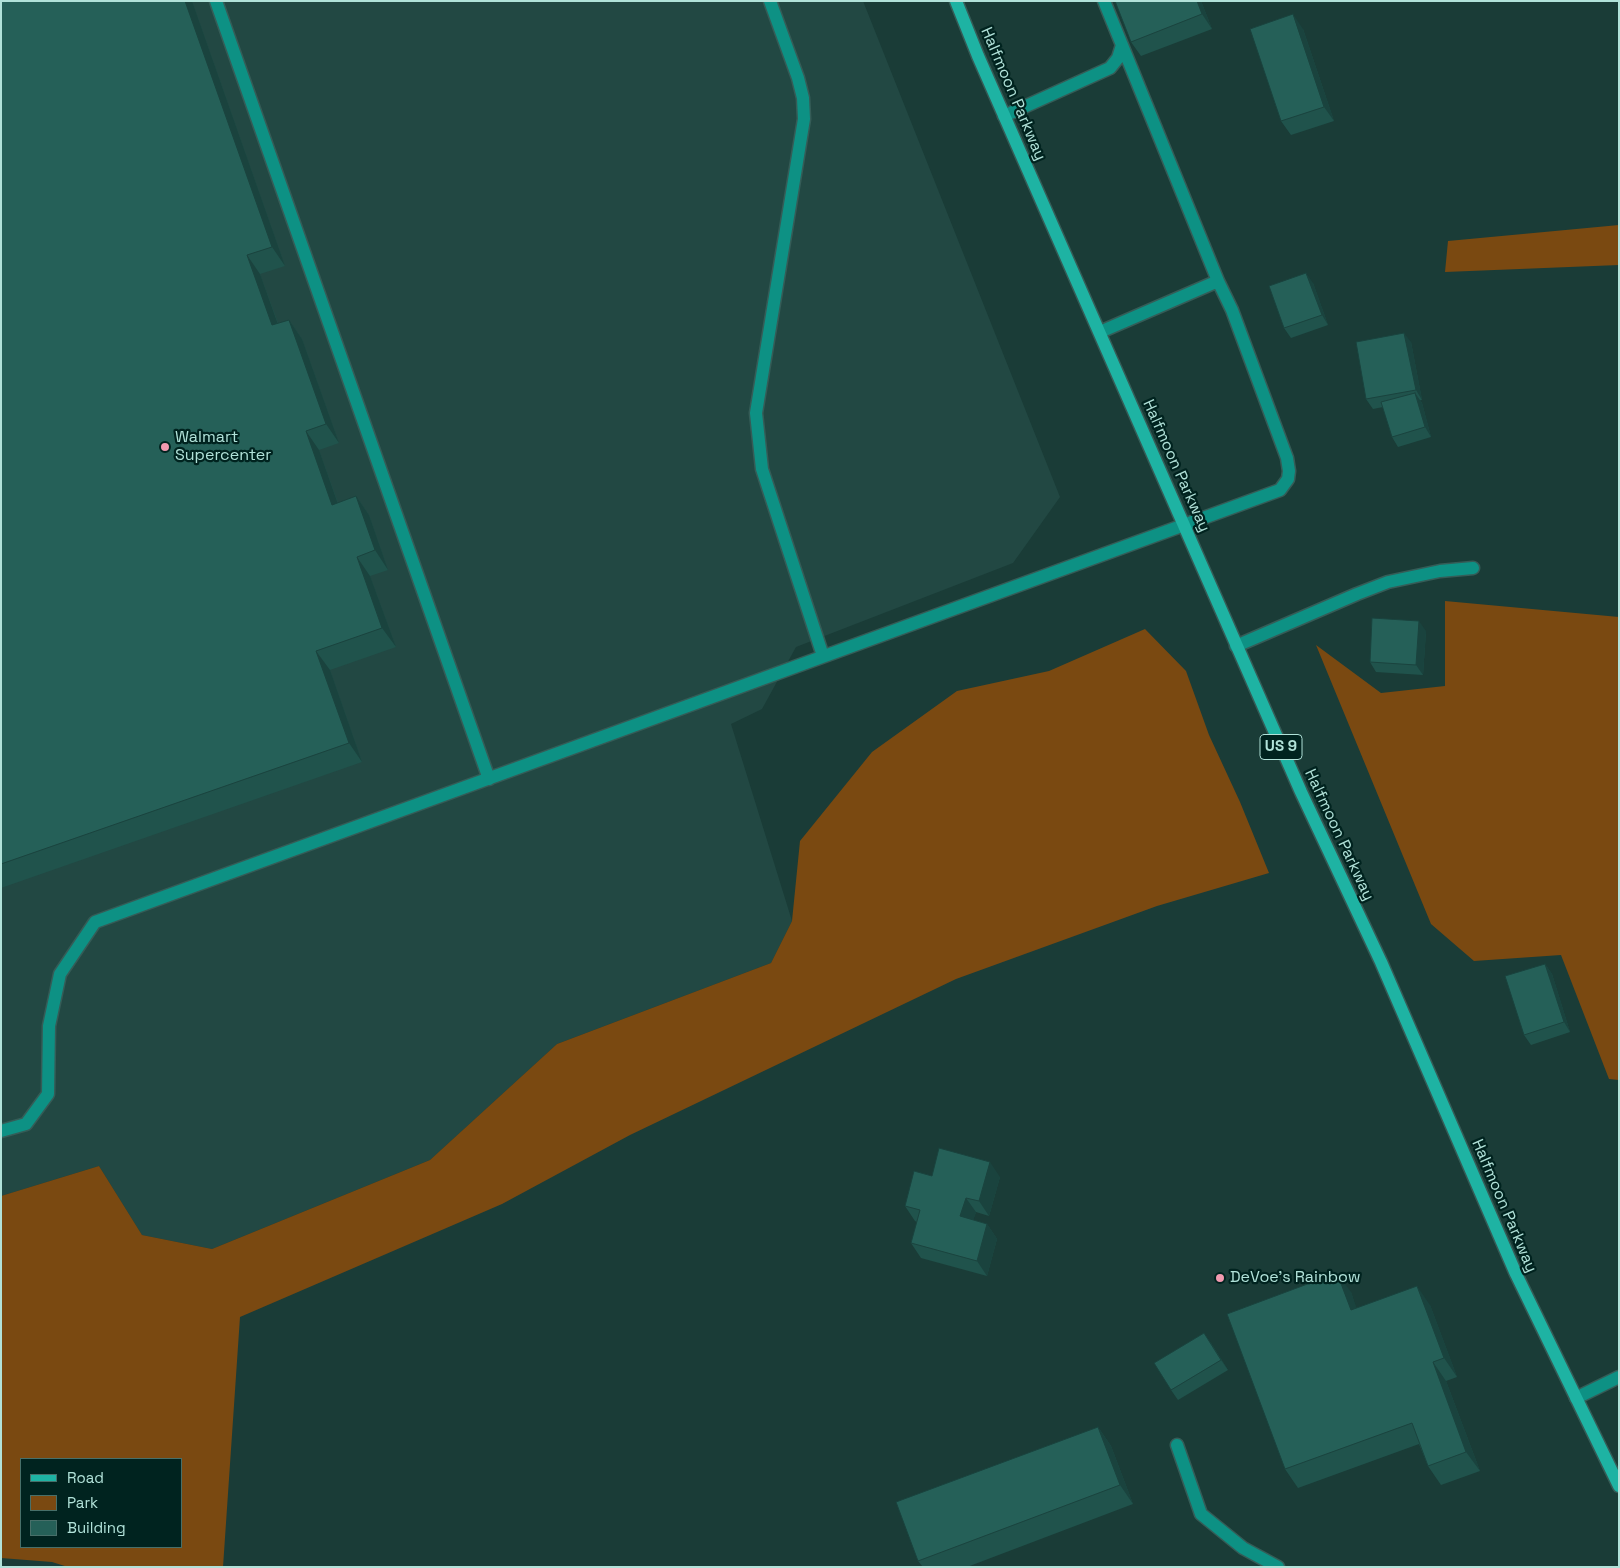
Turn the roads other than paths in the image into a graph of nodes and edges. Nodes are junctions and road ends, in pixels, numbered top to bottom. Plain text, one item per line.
1 (216, 1) edge
2 (770, 1) edge
3 (956, 1) edge
4 (1104, 1) edge
5 (1122, 45) junction
6 (1004, 116) junction
7 (1218, 280) junction
8 (1100, 332) junction
9 (1183, 524) junction
10 (1473, 568) dead end
11 (1236, 646) junction
12 (823, 656) junction
13 (489, 779) junction
14 (1, 1131) edge
15 (1619, 1377) edge
16 (1576, 1398) junction
17 (1177, 1445) dead end
18 (1619, 1486) edge
19 (1278, 1567) edge

1 - 13 lane
2 - 12 lane
3 - 6 main road, Halfmoon Parkway / US 9
4 - 5 lane
5 - 6 lane
5 - 7 lane
6 - 8 main road, Halfmoon Parkway / US 9
7 - 8 lane
7 - 9 lane
8 - 9 main road, Halfmoon Parkway / US 9
9 - 11 main road, Halfmoon Parkway / US 9
9 - 12 lane
10 - 11 lane
11 - 16 main road, Halfmoon Parkway / US 9
12 - 13 lane
13 - 14 lane
15 - 16 lane
16 - 18 main road, Halfmoon Parkway / US 9
17 - 19 lane

